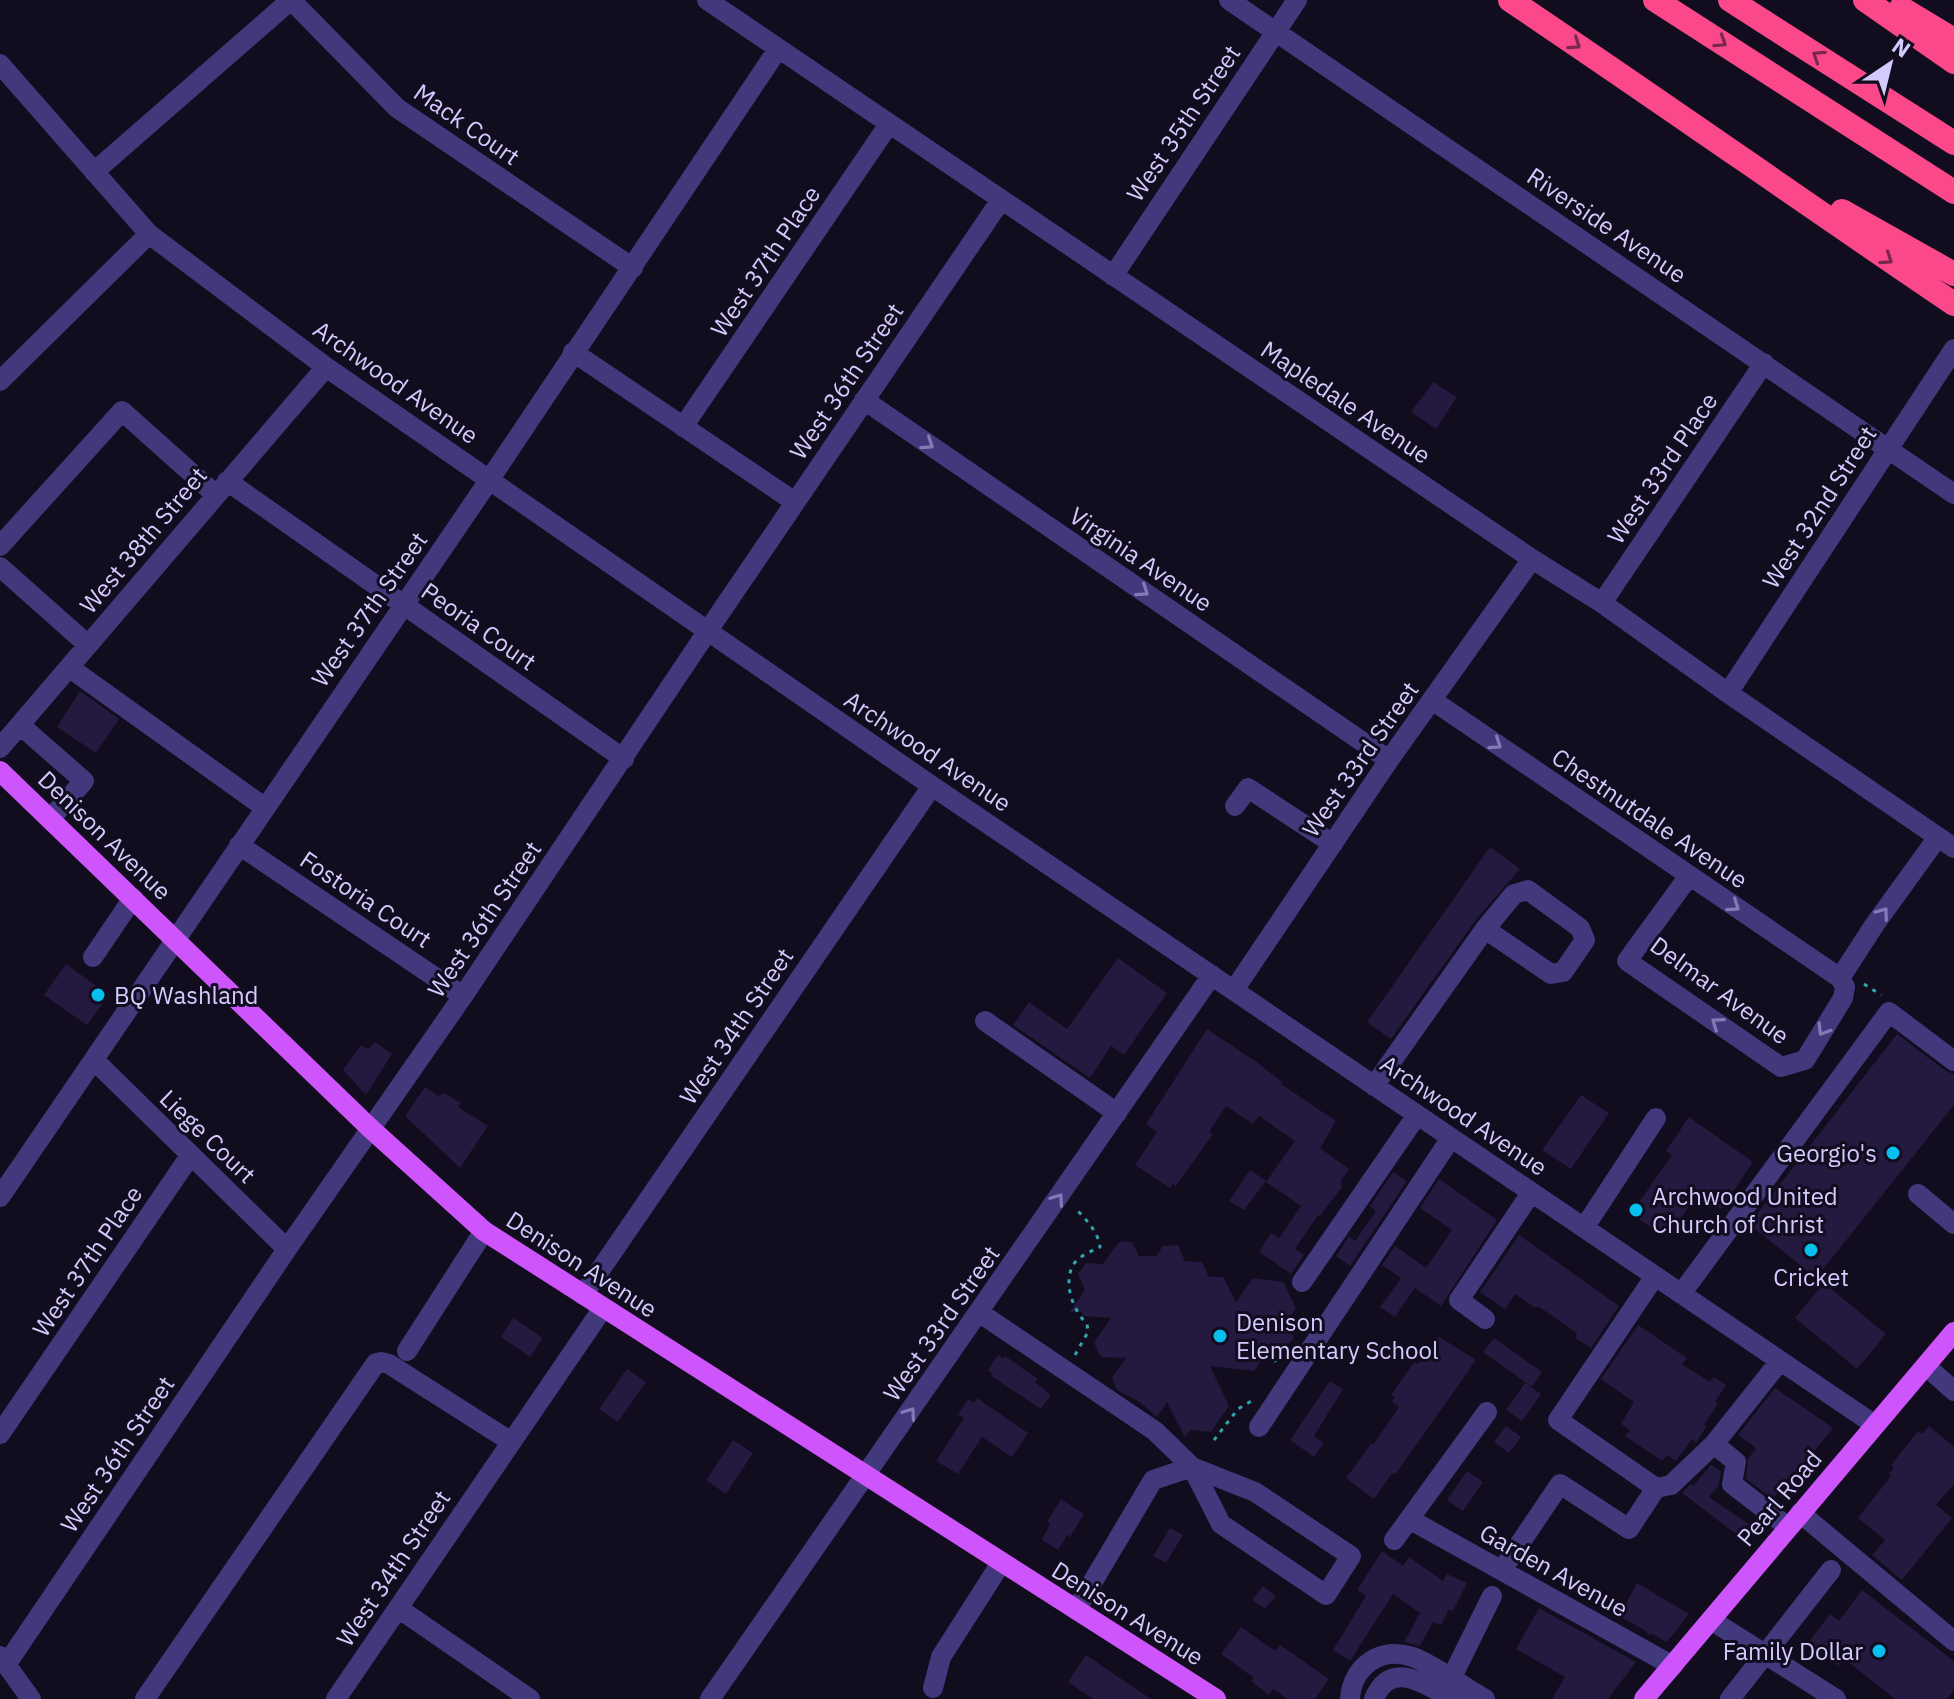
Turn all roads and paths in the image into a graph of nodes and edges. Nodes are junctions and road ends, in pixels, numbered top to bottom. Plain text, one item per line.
1 (291, 0) edge
2 (707, 0) edge
3 (1229, 0) edge
4 (1297, 0) edge
5 (1510, 0) edge
6 (1655, 0) edge
7 (1730, 0) edge
8 (1865, 0) edge
9 (1888, 0) edge
10 (1276, 32) junction
11 (1954, 40) edge
12 (778, 49) junction
13 (1954, 62) edge
14 (0, 64) edge
15 (889, 124) junction
16 (1709, 133) junction
17 (1954, 143) edge
18 (94, 172) junction
19 (1954, 192) edge
20 (1001, 200) junction
21 (149, 234) junction
22 (633, 268) junction
23 (1954, 274) edge
24 (1113, 276) junction
25 (1954, 304) edge
26 (1954, 349) edge
27 (573, 352) junction
28 (1764, 363) junction
29 (326, 367) junction
30 (0, 381) edge
31 (864, 400) junction
32 (683, 427) junction
33 (1888, 450) junction
34 (490, 479) junction
35 (221, 488) junction
36 (1954, 494) edge
37 (795, 502) junction
38 (0, 546) edge
39 (1532, 559) junction
40 (0, 567) edge
41 (1602, 603) junction
42 (403, 604) junction
43 (707, 632) junction
44 (88, 645) junction
45 (70, 668) junction
46 (1728, 693) junction
47 (1432, 700) junction
48 (20, 725) junction
49 (0, 748) edge
50 (624, 759) junction
51 (1389, 760) junction
52 (1, 773) edge
53 (932, 786) junction
54 (1235, 806) dead end
55 (264, 807) junction
56 (50, 819) junction
57 (1946, 842) edge
58 (1333, 844) junction
59 (239, 845) junction
60 (1689, 876) junction
61 (133, 898) junction
62 (1485, 929) junction
63 (174, 938) junction
64 (93, 957) dead end
65 (1212, 975) junction
66 (1840, 978) junction
67 (1234, 990) junction
68 (463, 996) junction
69 (985, 1021) dead end
70 (94, 1060) junction
71 (1954, 1061) edge
72 (1374, 1086) junction
73 (1117, 1113) junction
74 (1417, 1115) junction
75 (1656, 1118) dead end
76 (370, 1128) junction
77 (1451, 1138) junction
78 (190, 1156) junction
79 (1531, 1193) junction
80 (1918, 1194) dead end
81 (0, 1197) edge
82 (1078, 1211) dead end
83 (1954, 1224) edge
84 (1584, 1228) junction
85 (484, 1231) junction
86 (287, 1249) junction
87 (1655, 1276) junction
88 (1302, 1282) dead end
89 (1681, 1294) junction
90 (583, 1295) junction
91 (603, 1308) junction
92 (980, 1313) junction
93 (1485, 1319) dead end
94 (1953, 1334) edge
95 (1271, 1349) dead end
96 (407, 1351) dead end
97 (1780, 1361) junction
98 (1071, 1362) dead end
99 (1926, 1366) junction
100 (1273, 1373) dead end
101 (1954, 1391) edge
102 (1261, 1396) dead end
103 (1487, 1412) dead end
104 (1875, 1425) junction
105 (1259, 1427) dead end
106 (0, 1434) edge
107 (1214, 1440) dead end
108 (510, 1441) junction
109 (1714, 1444) junction
110 (1192, 1467) junction
111 (866, 1477) junction
112 (1656, 1488) junction
113 (1409, 1519) junction
114 (1794, 1520) junction
115 (1394, 1540) dead end
116 (1001, 1563) junction
117 (1502, 1570) junction
118 (1831, 1570) dead end
119 (1492, 1596) dead end
120 (398, 1608) junction
121 (1076, 1610) junction
122 (1711, 1620) junction
123 (1954, 1641) edge
124 (1765, 1653) junction
125 (3, 1660) edge
126 (1673, 1666) junction
127 (933, 1688) dead end
128 (1469, 1692) edge
129 (1210, 1697) edge
130 (31, 1699) edge
131 (145, 1699) edge
132 (336, 1699) edge
133 (530, 1699) edge
134 (710, 1699) edge
135 (1350, 1699) edge
136 (1365, 1699) edge
137 (1374, 1699) edge
138 (1644, 1699) edge
139 (1730, 1699) edge
140 (1836, 1699) edge

1 - 18 street
1 - 22 street, Mack Court
2 - 12 street, Mapledale Avenue
3 - 10 street, Riverside Avenue
4 - 10 street, West 35th Street
5 -> 16 highway
6 -> 19 highway
17 -> 7 highway
8 - 13 highway
9 - 11 highway
10 - 24 street, West 35th Street
10 - 28 street, Riverside Avenue
12 - 15 street, Mapledale Avenue
12 - 22 street, West 37th Street
14 - 18 street, Archwood Avenue
15 - 20 street, Mapledale Avenue
15 - 32 street, West 37th Place
16 - 23 highway
16 -> 25 highway
18 - 21 street, Archwood Avenue
20 - 24 street, Mapledale Avenue
20 - 31 street, West 36th Street
21 - 29 street, Archwood Avenue
21 - 30 street
22 - 27 street, West 37th Street
24 - 39 street, Mapledale Avenue
26 - 33 street, West 32nd Street
27 - 32 street
27 - 34 street, West 37th Street
28 - 33 street, Riverside Avenue
28 - 41 street, West 33rd Place
29 - 34 street, Archwood Avenue
29 - 35 street, West 38th Street
31 - 37 street, West 36th Street
31 -> 51 street, Virginia Avenue
32 - 37 street
33 - 36 street, Riverside Avenue
33 - 46 street, West 32nd Street
34 - 42 street, West 37th Street
34 - 43 street, Archwood Avenue
35 - 38 street, Peoria Court
35 - 42 street, Peoria Court
35 - 44 street, West 38th Street
37 - 43 street, West 36th Street
39 - 41 street, Mapledale Avenue
39 - 47 street, West 33rd Street
40 - 44 street
41 - 46 street, Mapledale Avenue
42 - 50 street, Peoria Court
42 - 55 street, West 37th Street
43 - 50 street, West 36th Street
43 - 53 street, Archwood Avenue
44 - 45 street, West 38th Street
45 - 48 street, West 38th Street
45 - 55 street
46 - 57 street, Mapledale Avenue
47 - 51 street, West 33rd Street
47 -> 60 street, Chestnutdale Avenue
48 - 49 street, West 38th Street
48 - 56 street
50 - 68 street, West 36th Street
51 - 58 street, West 33rd Street
52 - 56 main road, Denison Avenue
53 - 65 street, Archwood Avenue
53 - 90 street, West 34th Street
54 - 58 street
55 - 59 street, West 37th Street
56 - 61 main road, Denison Avenue
66 -> 57 street
58 - 67 street, West 33rd Street
59 - 63 street, West 37th Street
59 - 68 street, Fostoria Court
60 -> 66 street, Chestnutdale Avenue
66 -> 60 street, Delmar Avenue
61 - 63 main road, Denison Avenue
61 - 64 street
62 - 62 street
62 - 72 street
63 - 70 street, West 37th Street
63 - 76 main road, Denison Avenue
65 - 67 street, Archwood Avenue
65 - 73 street, West 33rd Street
67 - 72 street, Archwood Avenue
68 - 76 street, West 36th Street
69 - 73 street
70 - 78 street, Liege Court
70 - 81 street, West 37th Street
71 - 89 street
72 - 74 street, Archwood Avenue
92 -> 73 street, West 33rd Street
74 - 77 street, Archwood Avenue
74 - 88 street
75 - 84 street
76 - 85 main road, Denison Avenue
76 - 86 street, West 36th Street
77 - 79 street, Archwood Avenue
77 - 105 street
78 - 86 street, Liege Court
78 - 106 street, West 37th Place
79 - 84 street, Archwood Avenue
79 - 93 street
80 - 83 street
82 - 98 path
84 - 87 street, Archwood Avenue
85 - 90 main road, Denison Avenue
85 - 96 street
86 - 125 street, West 36th Street
87 - 89 street, Archwood Avenue
87 - 112 street
89 - 97 street, Archwood Avenue
90 - 91 main road, Denison Avenue
91 - 108 street, West 34th Street
91 - 111 main road, Denison Avenue
92 - 110 street
111 -> 92 street, West 33rd Street
94 - 99 main road, Pearl Road
95 - 100 path
97 - 104 street, Archwood Avenue
97 - 109 street
99 - 101 street
99 - 104 main road, Pearl Road
102 - 107 path
103 - 113 street
104 - 114 main road, Pearl Road
108 - 120 street, West 34th Street
108 - 131 street
109 - 112 street
109 - 114 street
110 - 110 street
110 - 121 street
111 - 116 main road, Denison Avenue
111 - 134 street, West 33rd Street
112 - 117 street
113 - 115 street
113 - 117 street, Garden Avenue
114 - 122 main road, Pearl Road
114 - 123 street
116 - 121 main road, Denison Avenue
116 - 127 street
117 - 126 street, Garden Avenue
118 - 124 street
119 - 128 street
120 - 132 street, West 34th Street
120 - 133 street
121 - 129 main road, Denison Avenue
122 - 124 street
122 - 126 main road, Pearl Road
124 - 139 street
124 - 140 street
125 - 130 street
126 - 138 main road, Pearl Road
128 - 135 street
128 - 136 street
128 - 137 street

